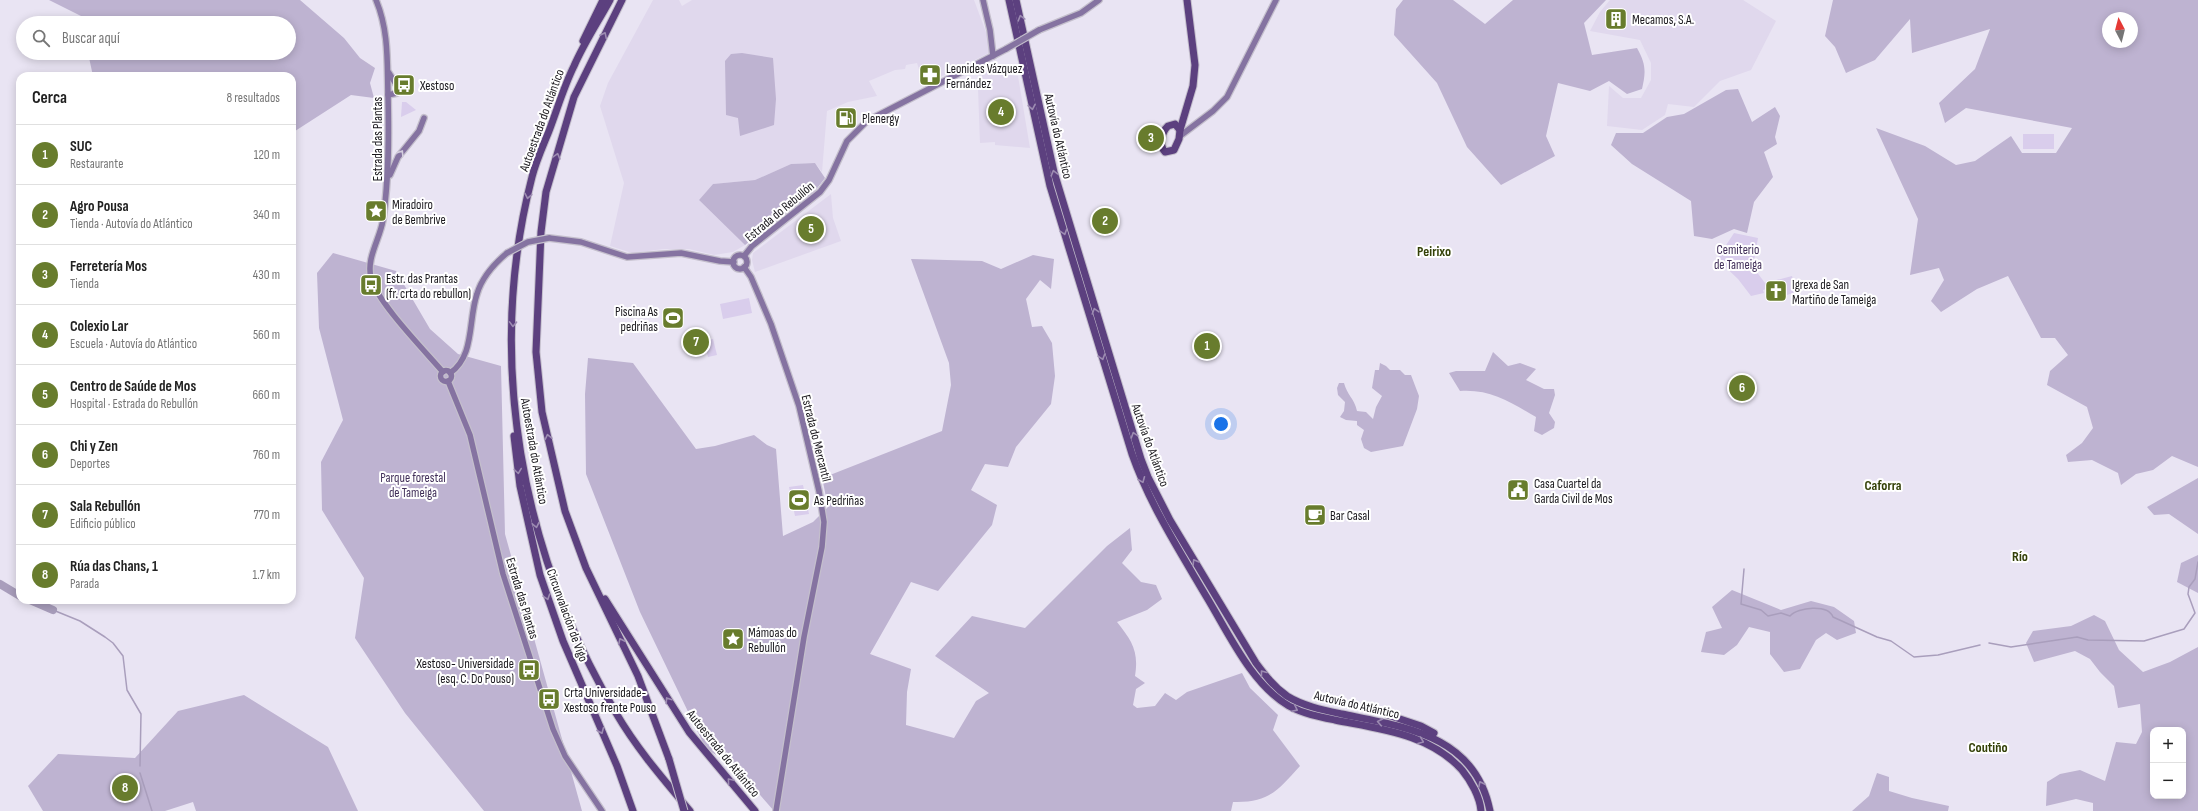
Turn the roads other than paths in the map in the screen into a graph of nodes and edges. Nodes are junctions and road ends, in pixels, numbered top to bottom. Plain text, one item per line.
1 (376, 0) edge
2 (603, 0) edge
3 (610, 0) edge
4 (622, 0) edge
5 (983, 0) edge
6 (1009, 0) edge
7 (1016, 0) edge
8 (1099, 0) edge
9 (1187, 0) edge
10 (1276, 0) edge
11 (993, 56) junction
12 (573, 66) junction
13 (388, 69) junction
14 (388, 82) junction
15 (395, 82) junction
16 (388, 95) junction
17 (1185, 109) junction
18 (424, 118) dead end
19 (1191, 126) junction
20 (1179, 127) junction
21 (388, 179) junction
22 (744, 256) junction
23 (734, 262) junction
24 (744, 267) junction
25 (443, 372) junction
26 (450, 373) junction
27 (448, 381) junction
28 (514, 418) junction
29 (1155, 500) junction
30 (1167, 523) junction
31 (586, 568) junction
32 (1204, 600) dead end
33 (1216, 612) junction
34 (1231, 636) junction
35 (1246, 671) dead end
36 (1388, 715) dead end
37 (1465, 761) junction
38 (602, 811) edge
39 (633, 811) edge
40 (684, 811) edge
41 (690, 811) edge
42 (755, 811) edge
43 (776, 811) edge
44 (1481, 811) edge
45 (1490, 811) edge

1 - 13 street, Estrada das Plantas
2 - 12 highway
3 - 12 highway, Autoestrada do Atlántico
31 -> 4 highway, Autoestrada do Atlántico
5 - 11 street
6 -> 29 highway, Autovía do Atlántico
29 -> 7 highway, Autovía do Atlántico
8 - 11 street, Estrada do Rebullón, bridge
9 - 17 highway
10 - 19 street
11 - 22 street, Estrada do Rebullón
12 -> 28 highway, Autoestrada do Atlántico
13 - 14 street, Estrada das Plantas
13 - 15 street
14 - 15 street
14 - 16 street, Estrada das Plantas
15 - 16 street
16 - 21 street, Estrada das Plantas
17 - 20 highway
17 - 20 highway
21 -> 18 street
19 - 20 street
19 - 20 street
21 - 25 street, Estrada das Plantas
22 - 23 street
22 - 24 street
23 - 24 street
23 - 26 street, bridge
24 - 43 street, Estrada do Mercantil
25 - 26 street
25 - 27 street
26 - 27 street
27 - 38 street, Estrada das Plantas
28 -> 39 highway, Circunvalación de Vigo
28 -> 41 highway, Autoestrada do Atlántico
29 - 30 highway, Autovía do Atlántico
30 - 33 highway, Autovía do Atlántico
37 -> 30 highway, Autovía do Atlántico
40 -> 31 highway, Autoestrada do Atlántico, bridge
42 -> 31 highway, Autoestrada do Atlántico
32 - 33 highway
33 - 34 highway, Autovía do Atlántico
34 - 35 highway
34 -> 44 highway, Autovía do Atlántico
36 - 37 highway
45 -> 37 highway, Autovía do Atlántico

